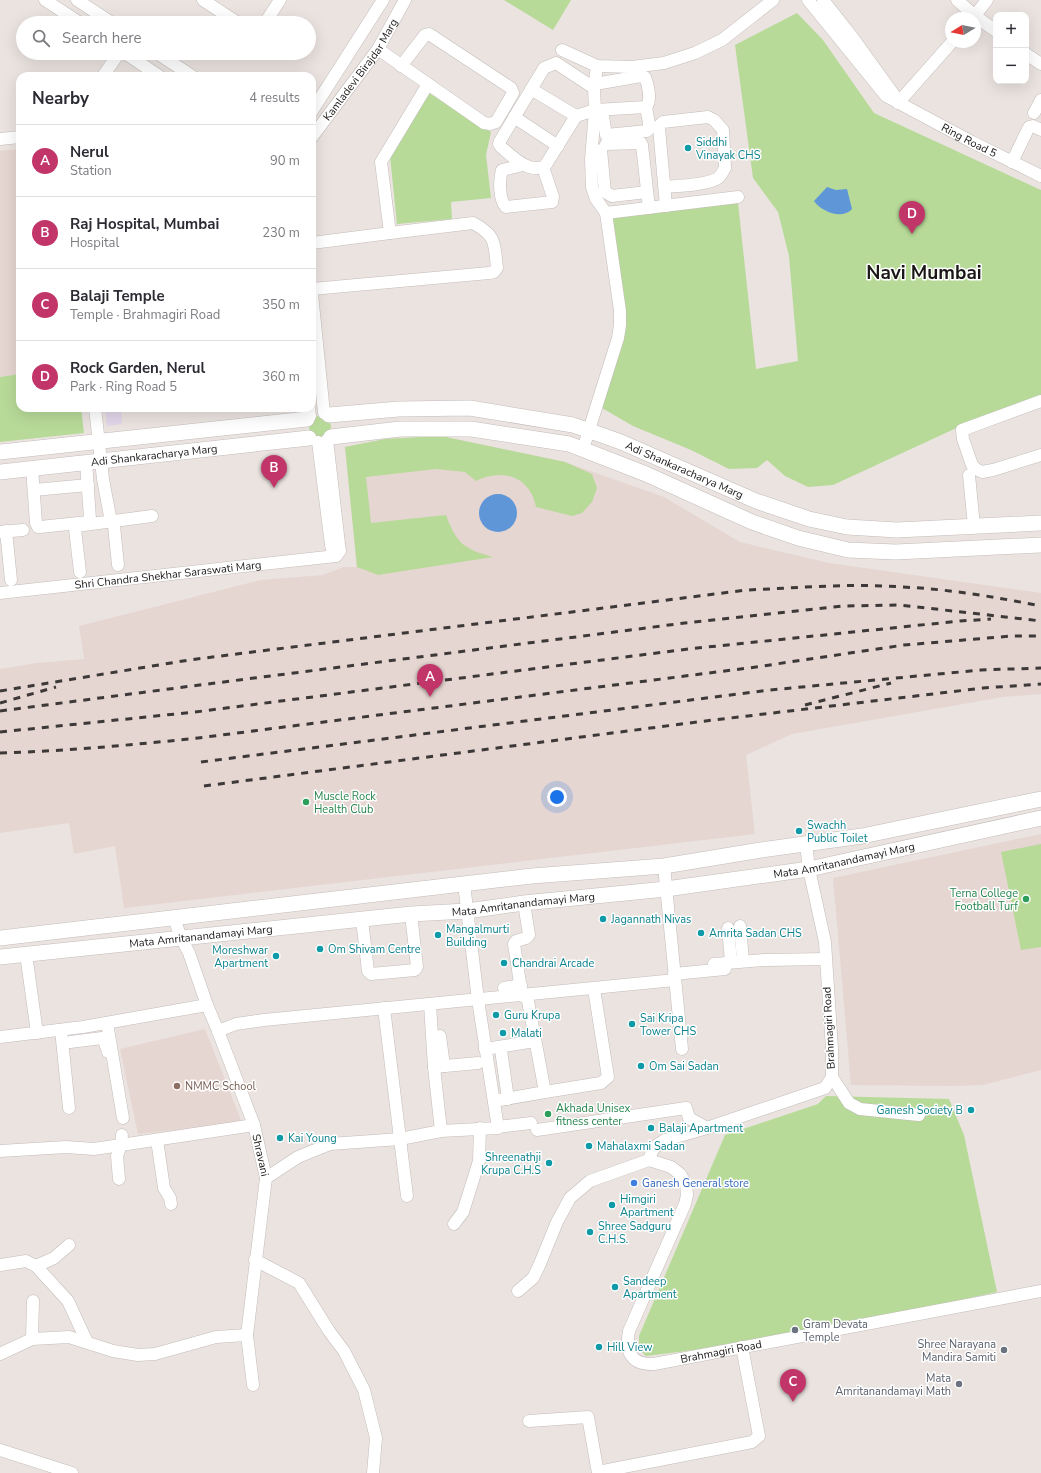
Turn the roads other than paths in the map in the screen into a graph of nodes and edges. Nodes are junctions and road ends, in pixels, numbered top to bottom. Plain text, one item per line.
1 (45, 0) edge
2 (77, 0) edge
3 (203, 0) edge
4 (280, 0) edge
5 (383, 0) edge
6 (405, 0) edge
7 (773, 0) edge
8 (808, 0) edge
9 (823, 0) edge
10 (957, 0) edge
11 (988, 0) edge
12 (969, 12) edge
13 (978, 12) edge
14 (69, 16) edge
15 (101, 16) edge
16 (227, 16) edge
17 (270, 16) edge
18 (981, 21) edge
19 (993, 29) edge
20 (947, 48) edge
21 (378, 49) junction
22 (562, 50) dead end
23 (1029, 56) edge
24 (114, 60) edge
25 (135, 60) edge
26 (168, 60) edge
27 (866, 64) junction
28 (1041, 64) edge
29 (402, 66) junction
30 (597, 66) junction
31 (106, 72) edge
32 (153, 72) edge
33 (186, 72) edge
34 (428, 84) junction
35 (594, 86) junction
36 (531, 89) junction
37 (1041, 100) edge
38 (898, 103) junction
39 (316, 105) edge
40 (646, 107) junction
41 (598, 110) junction
42 (1034, 113) dead end
43 (576, 116) junction
44 (514, 118) junction
45 (1041, 130) edge
46 (316, 132) edge
47 (16, 137) edge
48 (0, 139) edge
49 (558, 146) junction
50 (718, 157) dead end
51 (1012, 162) junction
52 (523, 165) junction
53 (543, 167) junction
54 (720, 176) junction
55 (1041, 176) edge
56 (664, 187) junction
57 (647, 192) junction
58 (738, 197) dead end
59 (666, 206) junction
60 (649, 208) junction
61 (606, 213) junction
62 (390, 234) junction
63 (316, 242) edge
64 (316, 289) edge
65 (1040, 404) edge
66 (95, 412) edge
67 (316, 414) edge
68 (589, 429) junction
69 (321, 439) junction
70 (98, 441) junction
71 (582, 449) junction
72 (0, 452) edge
73 (1041, 455) edge
74 (101, 461) junction
75 (86, 462) junction
76 (32, 468) junction
77 (0, 472) edge
78 (969, 475) dead end
79 (88, 485) junction
80 (34, 490) junction
81 (152, 516) dead end
82 (111, 522) junction
83 (1041, 523) edge
84 (974, 526) junction
85 (23, 530) dead end
86 (3, 532) edge
87 (1041, 545) edge
88 (118, 565) dead end
89 (80, 572) dead end
90 (11, 580) dead end
91 (0, 594) edge
92 (1041, 799) edge
93 (1041, 818) edge
94 (806, 844) junction
95 (664, 866) junction
96 (809, 869) junction
97 (464, 884) junction
98 (666, 889) junction
99 (524, 903) junction
100 (467, 911) junction
101 (410, 914) junction
102 (174, 918) junction
103 (362, 920) junction
104 (734, 927) dead end
105 (0, 938) edge
106 (180, 938) junction
107 (26, 954) junction
108 (0, 956) edge
109 (825, 959) junction
110 (737, 962) junction
111 (714, 964) dead end
112 (767, 966) dead end
113 (675, 977) junction
114 (504, 988) dead end
115 (594, 989) junction
116 (523, 992) junction
117 (478, 1000) junction
118 (430, 1004) junction
119 (207, 1005) junction
120 (384, 1008) junction
121 (108, 1023) junction
122 (37, 1030) junction
123 (61, 1030) junction
124 (218, 1031) junction
125 (0, 1033) edge
126 (440, 1036) dead end
127 (0, 1037) edge
128 (107, 1040) junction
129 (535, 1041) junction
130 (70, 1042) dead end
131 (485, 1049) junction
132 (682, 1049) dead end
133 (501, 1050) dead end
134 (478, 1063) dead end
135 (439, 1067) junction
136 (832, 1078) junction
137 (545, 1092) junction
138 (508, 1099) junction
139 (525, 1099) dead end
140 (494, 1102) junction
141 (69, 1108) dead end
142 (919, 1115) dead end
143 (123, 1118) dead end
144 (254, 1125) junction
145 (497, 1127) junction
146 (480, 1128) junction
147 (707, 1128) junction
148 (441, 1131) junction
149 (400, 1138) junction
150 (121, 1140) junction
151 (157, 1140) junction
152 (0, 1152) edge
153 (649, 1160) junction
154 (266, 1178) junction
155 (119, 1179) dead end
156 (407, 1196) dead end
157 (171, 1204) dead end
158 (454, 1224) dead end
159 (69, 1245) dead end
160 (256, 1260) junction
161 (0, 1266) edge
162 (36, 1266) junction
163 (518, 1291) dead end
164 (1041, 1291) edge
165 (33, 1301) dead end
166 (247, 1335) junction
167 (32, 1339) junction
168 (87, 1342) junction
169 (742, 1347) junction
170 (0, 1354) edge
171 (253, 1385) dead end
172 (529, 1421) dead end
173 (0, 1450) edge
174 (598, 1472) edge
175 (72, 1473) edge
176 (373, 1473) edge

1 - 14 street
2 - 15 street
3 - 16 street
4 - 17 street
5 - 39 street, Kamladevi Birajdar Marg
6 - 21 street, Kamladevi Birajdar Marg
7 - 30 street
8 - 27 street, Ring Road 5
9 - 27 street, Ring Road 5
10 - 12 street
11 - 13 street
18 - 19 street
20 - 38 street
21 - 29 street
21 - 46 street, Kamladevi Birajdar Marg
22 - 30 street
23 - 28 street
24 - 31 street
25 - 32 street
26 - 33 street
27 - 38 street, Ring Road 5
29 - 34 street
29 - 34 street
30 - 35 street
34 - 62 street
35 - 36 street
35 - 40 street
35 - 41 street
36 - 43 street
36 - 44 street
37 - 42 street
38 - 51 street, Ring Road 5
40 - 41 street
40 - 41 street
41 - 43 street
41 - 61 street
43 - 49 street
44 - 49 street
44 - 52 street
45 - 51 street
47 - 48 street
49 - 53 street
50 - 54 street
51 - 55 street, Ring Road 5
52 - 53 street
52 - 53 street
54 - 56 street
54 - 56 street
56 - 59 street
57 - 57 street
57 - 60 street
58 - 59 street
59 - 60 street
60 - 61 street
61 - 68 street
62 - 63 street
62 - 64 street
65 - 73 street
66 - 70 street
67 - 68 main road, Adi Shankaracharya Marg
67 - 69 main road
67 - 69 main road
67 - 70 main road, Adi Shankaracharya Marg
68 - 71 street
68 - 84 main road, Adi Shankaracharya Marg
69 - 71 main road, Adi Shankaracharya Marg
69 - 74 main road, Adi Shankaracharya Marg
69 - 91 street, Shri Chandra Shekhar Saraswati Marg
70 - 72 main road, Adi Shankaracharya Marg
70 - 74 street
71 - 87 main road, Adi Shankaracharya Marg
74 - 75 main road, Adi Shankaracharya Marg
74 - 82 street
75 - 76 main road, Adi Shankaracharya Marg
75 - 79 street
76 - 77 main road, Adi Shankaracharya Marg
76 - 80 street
78 - 84 street
79 - 80 street
79 - 80 street
81 - 82 street
82 - 88 street
82 - 89 street
83 - 84 main road, Adi Shankaracharya Marg
85 - 86 street
86 - 90 street
92 - 94 main road, Mata Amritanandamayi Marg
93 - 96 main road, Mata Amritanandamayi Marg
94 - 95 main road, Mata Amritanandamayi Marg
94 - 96 street, Brahmagiri Road
95 - 97 main road, Mata Amritanandamayi Marg
95 - 98 street
96 - 98 main road, Mata Amritanandamayi Marg
96 - 109 street, Brahmagiri Road
97 - 100 street
97 - 102 main road, Mata Amritanandamayi Marg
98 - 99 main road, Mata Amritanandamayi Marg
98 - 113 street
99 - 100 main road, Mata Amritanandamayi Marg
99 - 116 street
100 - 101 main road, Mata Amritanandamayi Marg
100 - 117 street
101 - 103 main road, Mata Amritanandamayi Marg
101 - 103 street
102 - 105 main road, Mata Amritanandamayi Marg
102 - 106 street, Shravani
103 - 106 main road, Mata Amritanandamayi Marg
104 - 110 street
106 - 107 main road, Mata Amritanandamayi Marg
106 - 119 street, Shravani
107 - 108 main road, Mata Amritanandamayi Marg
107 - 122 street
109 - 110 street
109 - 136 street, Brahmagiri Road
110 - 111 street
112 - 113 street
113 - 115 street
113 - 132 street
114 - 116 street
115 - 116 street
115 - 137 street
116 - 117 street
116 - 129 street
117 - 118 street
117 - 131 street
118 - 120 street
118 - 135 street
119 - 121 street
119 - 124 street, Shravani
120 - 124 street
120 - 149 street
121 - 123 street
121 - 128 street
122 - 123 street
122 - 125 street
122 - 127 street
123 - 141 street
124 - 144 street, Shravani
126 - 135 street
128 - 130 street
128 - 143 street
129 - 131 street
129 - 137 street
131 - 140 street
133 - 138 street
134 - 135 street
135 - 148 street
136 - 142 street
136 - 147 street, Brahmagiri Road
137 - 138 street
138 - 140 street
139 - 140 street
140 - 145 street
144 - 151 street
144 - 154 street, Shravani
145 - 146 street
145 - 147 street
146 - 148 street
146 - 158 street
147 - 153 street, Brahmagiri Road
148 - 149 street
149 - 154 street
149 - 156 street
150 - 151 street
150 - 152 street
150 - 155 street
151 - 157 street
153 - 163 street
153 - 169 street, Brahmagiri Road
154 - 160 street, Shravani
159 - 162 street
160 - 166 street, Shravani
160 - 176 street
161 - 162 street
162 - 168 street
164 - 169 street, Brahmagiri Road
165 - 167 street
166 - 168 street
166 - 171 street, Shravani
167 - 168 street
167 - 170 street
169 - 174 street
172 - 174 street
173 - 175 street

